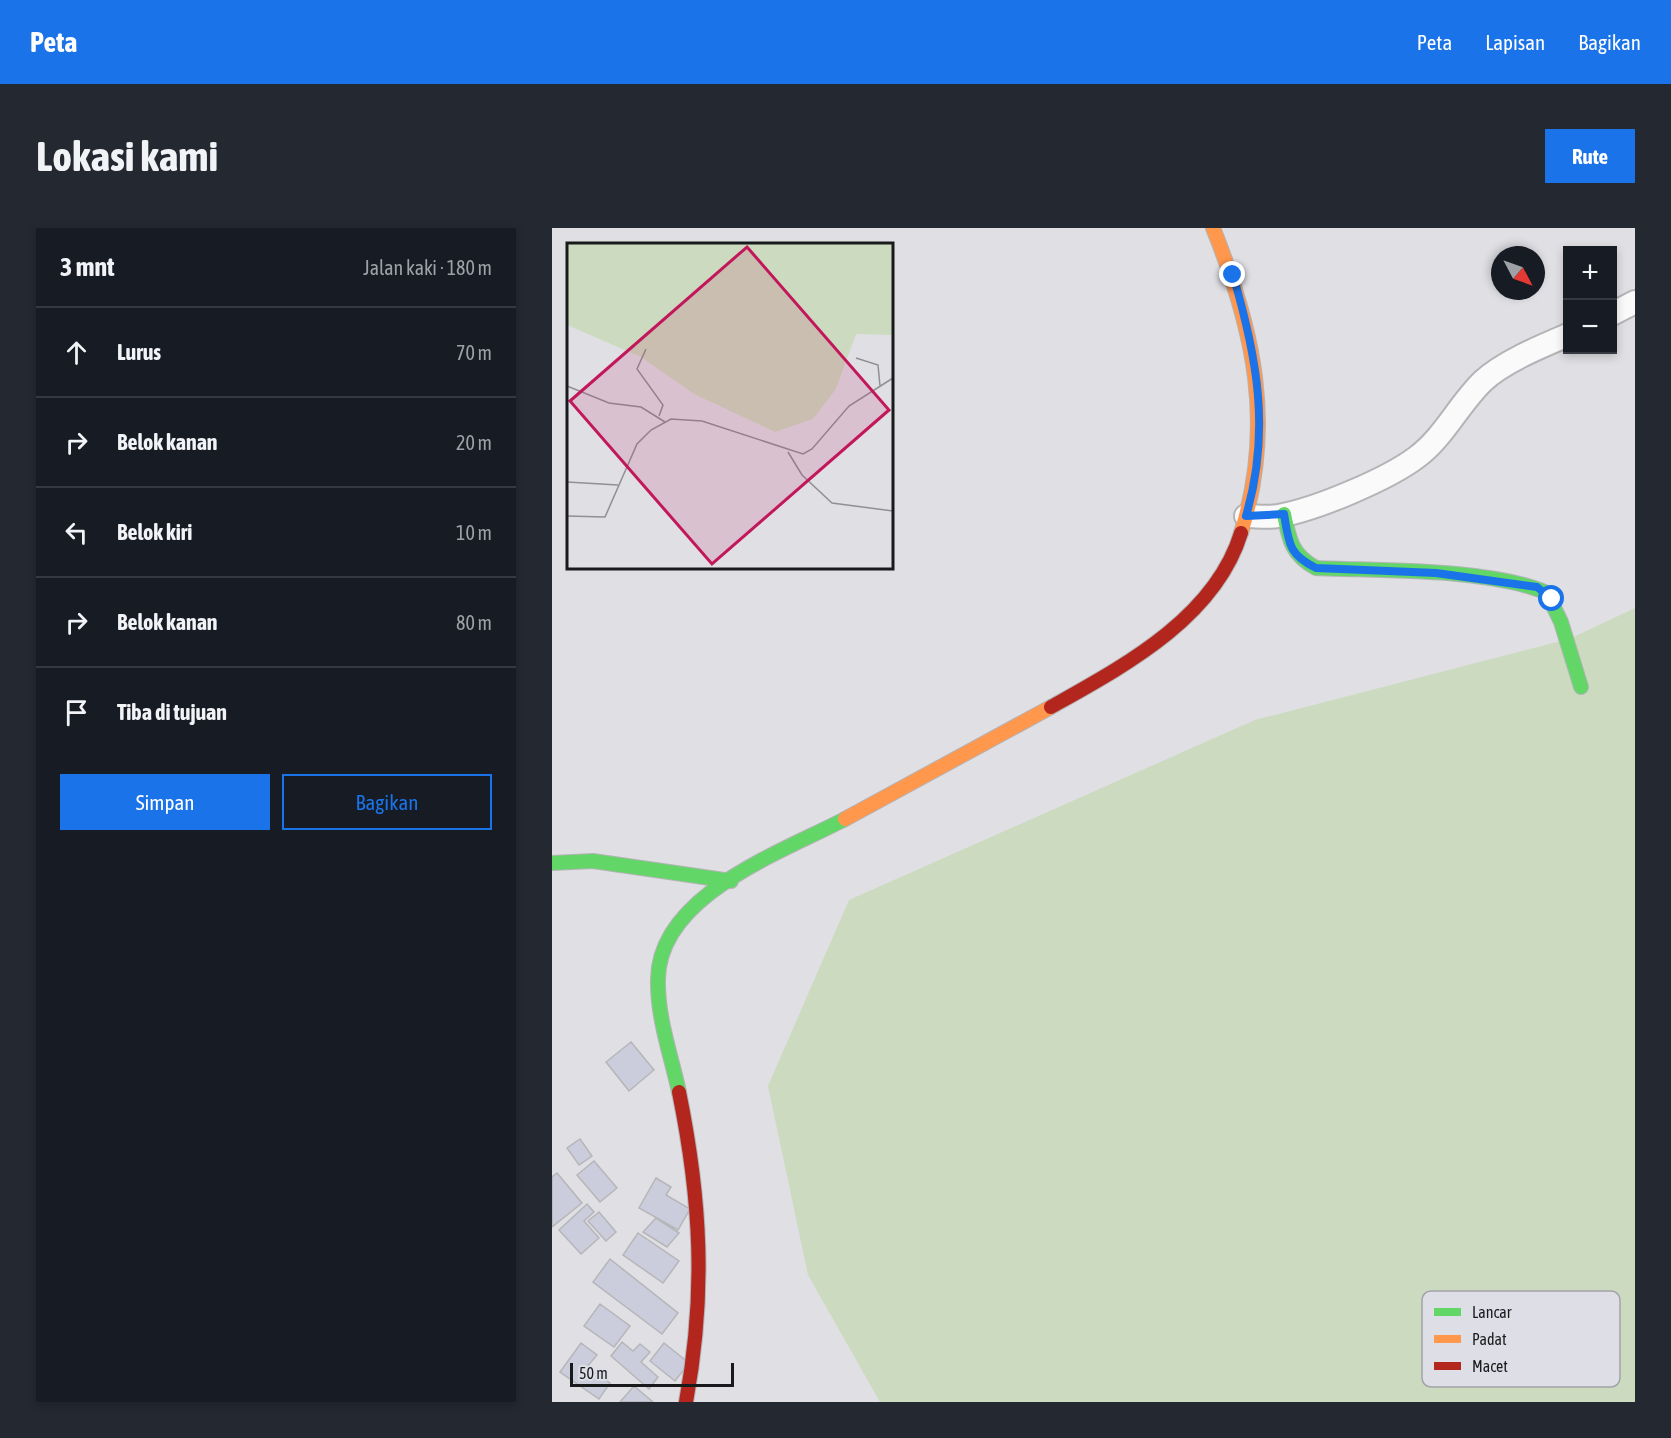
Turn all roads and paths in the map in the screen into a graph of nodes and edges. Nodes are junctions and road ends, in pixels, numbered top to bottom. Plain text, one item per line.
1 (1213, 228) edge
2 (1635, 302) edge
3 (1617, 311) edge
4 (1563, 337) edge
5 (1284, 514) junction
6 (1246, 516) junction
7 (1581, 687) dead end
8 (552, 863) edge
9 (730, 881) junction
10 (686, 1402) edge

1 - 6 street
2 - 3 street
4 - 5 street
5 - 6 street
5 - 7 street
6 - 9 street
8 - 9 street
9 - 10 street

